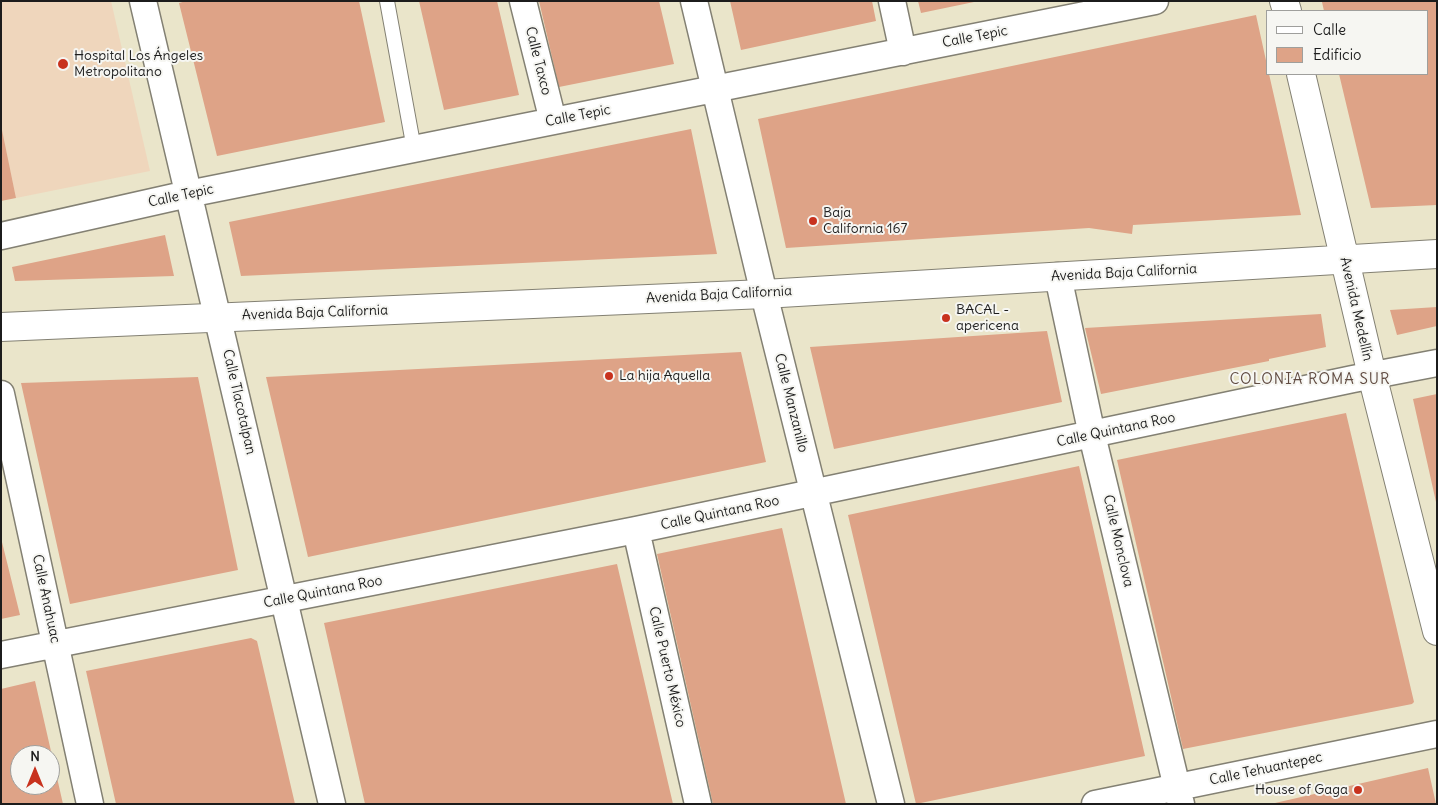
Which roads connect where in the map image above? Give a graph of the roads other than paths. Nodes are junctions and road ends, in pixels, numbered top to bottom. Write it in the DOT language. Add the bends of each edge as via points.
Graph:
graph roads {
  1 [pos="143,1"];
  2 [pos="387,1"];
  3 [pos="523,1"];
  4 [pos="694,1"];
  5 [pos="892,1"];
  6 [pos="1155,1"];
  7 [pos="1081,8"];
  8 [pos="903,52"];
  9 [pos="1301,75"];
  10 [pos="714,89"];
  11 [pos="553,121"];
  12 [pos="414,149"];
  13 [pos="188,194"];
  14 [pos="1,236"];
  15 [pos="1437,254"];
  16 [pos="1344,259"];
  17 [pos="1058,276"];
  18 [pos="764,294"];
  19 [pos="219,317"];
  20 [pos="1,327"];
  21 [pos="1437,363"];
  22 [pos="1372,375"];
  23 [pos="1,394"];
  24 [pos="1092,435"];
  25 [pos="814,494"];
  26 [pos="636,530"];
  27 [pos="285,599"];
  28 [pos="1437,631"];
  29 [pos="56,644"];
  30 [pos="1,655"];
  31 [pos="1437,734"];
  32 [pos="1179,795"];
  33 [pos="90,804"];
  34 [pos="332,804"];
  35 [pos="698,804"];
  36 [pos="892,804"];
  37 [pos="1095,804"];
  1 -- 13 [label="street, Calle Tlacotalpan"];
  2 -- 12 [label="lane"];
  3 -- 11 [label="street, Calle Taxco"];
  4 -- 10 [label="street, Calle Manzanillo"];
  5 -- 8 [label="street"];
  6 -- 7 [label="street, Calle Tepic"];
  7 -- 8 [label="street, Calle Tepic"];
  8 -- 10 [label="street, Calle Tepic"];
  9 -- 16 [label="main road, Avenida Medellín"];
  10 -- 11 [label="street, Calle Tepic"];
  10 -- 18 [label="street, Calle Manzanillo"];
  11 -- 12 [label="street, Calle Tepic"];
  12 -- 13 [label="street, Calle Tepic"];
  13 -- 14 [label="street, Calle Tepic"];
  13 -- 19 [label="street, Calle Tlacotalpan"];
  15 -- 16 [label="main road, Avenida Baja California"];
  16 -- 17 [label="main road, Avenida Baja California"];
  16 -- 22 [label="main road, Avenida Medellín"];
  17 -- 18 [label="main road, Avenida Baja California"];
  17 -- 24 [label="street, Calle Monclova"];
  18 -- 19 [label="main road, Avenida Baja California"];
  18 -- 25 [label="street, Calle Manzanillo"];
  19 -- 20 [label="main road, Avenida Baja California"];
  19 -- 27 [label="street, Calle Tlacotalpan"];
  21 -- 22 [label="street, Calle Quintana Roo"];
  22 -- 24 [label="street, Calle Quintana Roo"];
  22 -- 28 [label="main road, Avenida Medellín"];
  23 -- 29 [label="street, Calle Anahuac"];
  24 -- 25 [label="street, Calle Quintana Roo"];
  24 -- 32 [label="street, Calle Monclova"];
  25 -- 26 [label="street, Calle Quintana Roo"];
  25 -- 36 [label="street, Calle Manzanillo"];
  26 -- 27 [label="street, Calle Quintana Roo"];
  26 -- 35 [label="street, Calle Puerto México"];
  27 -- 29 [label="street, Calle Quintana Roo"];
  27 -- 34 [label="street, Calle Tlacotalpan"];
  29 -- 30 [label="street, Calle Quintana Roo"];
  29 -- 33 [label="street, Calle Anahuac"];
  31 -- 32 [label="street, Calle Tehuantepec"];
  32 -- 37 [label="street, Calle Tehuantepec"];
}
